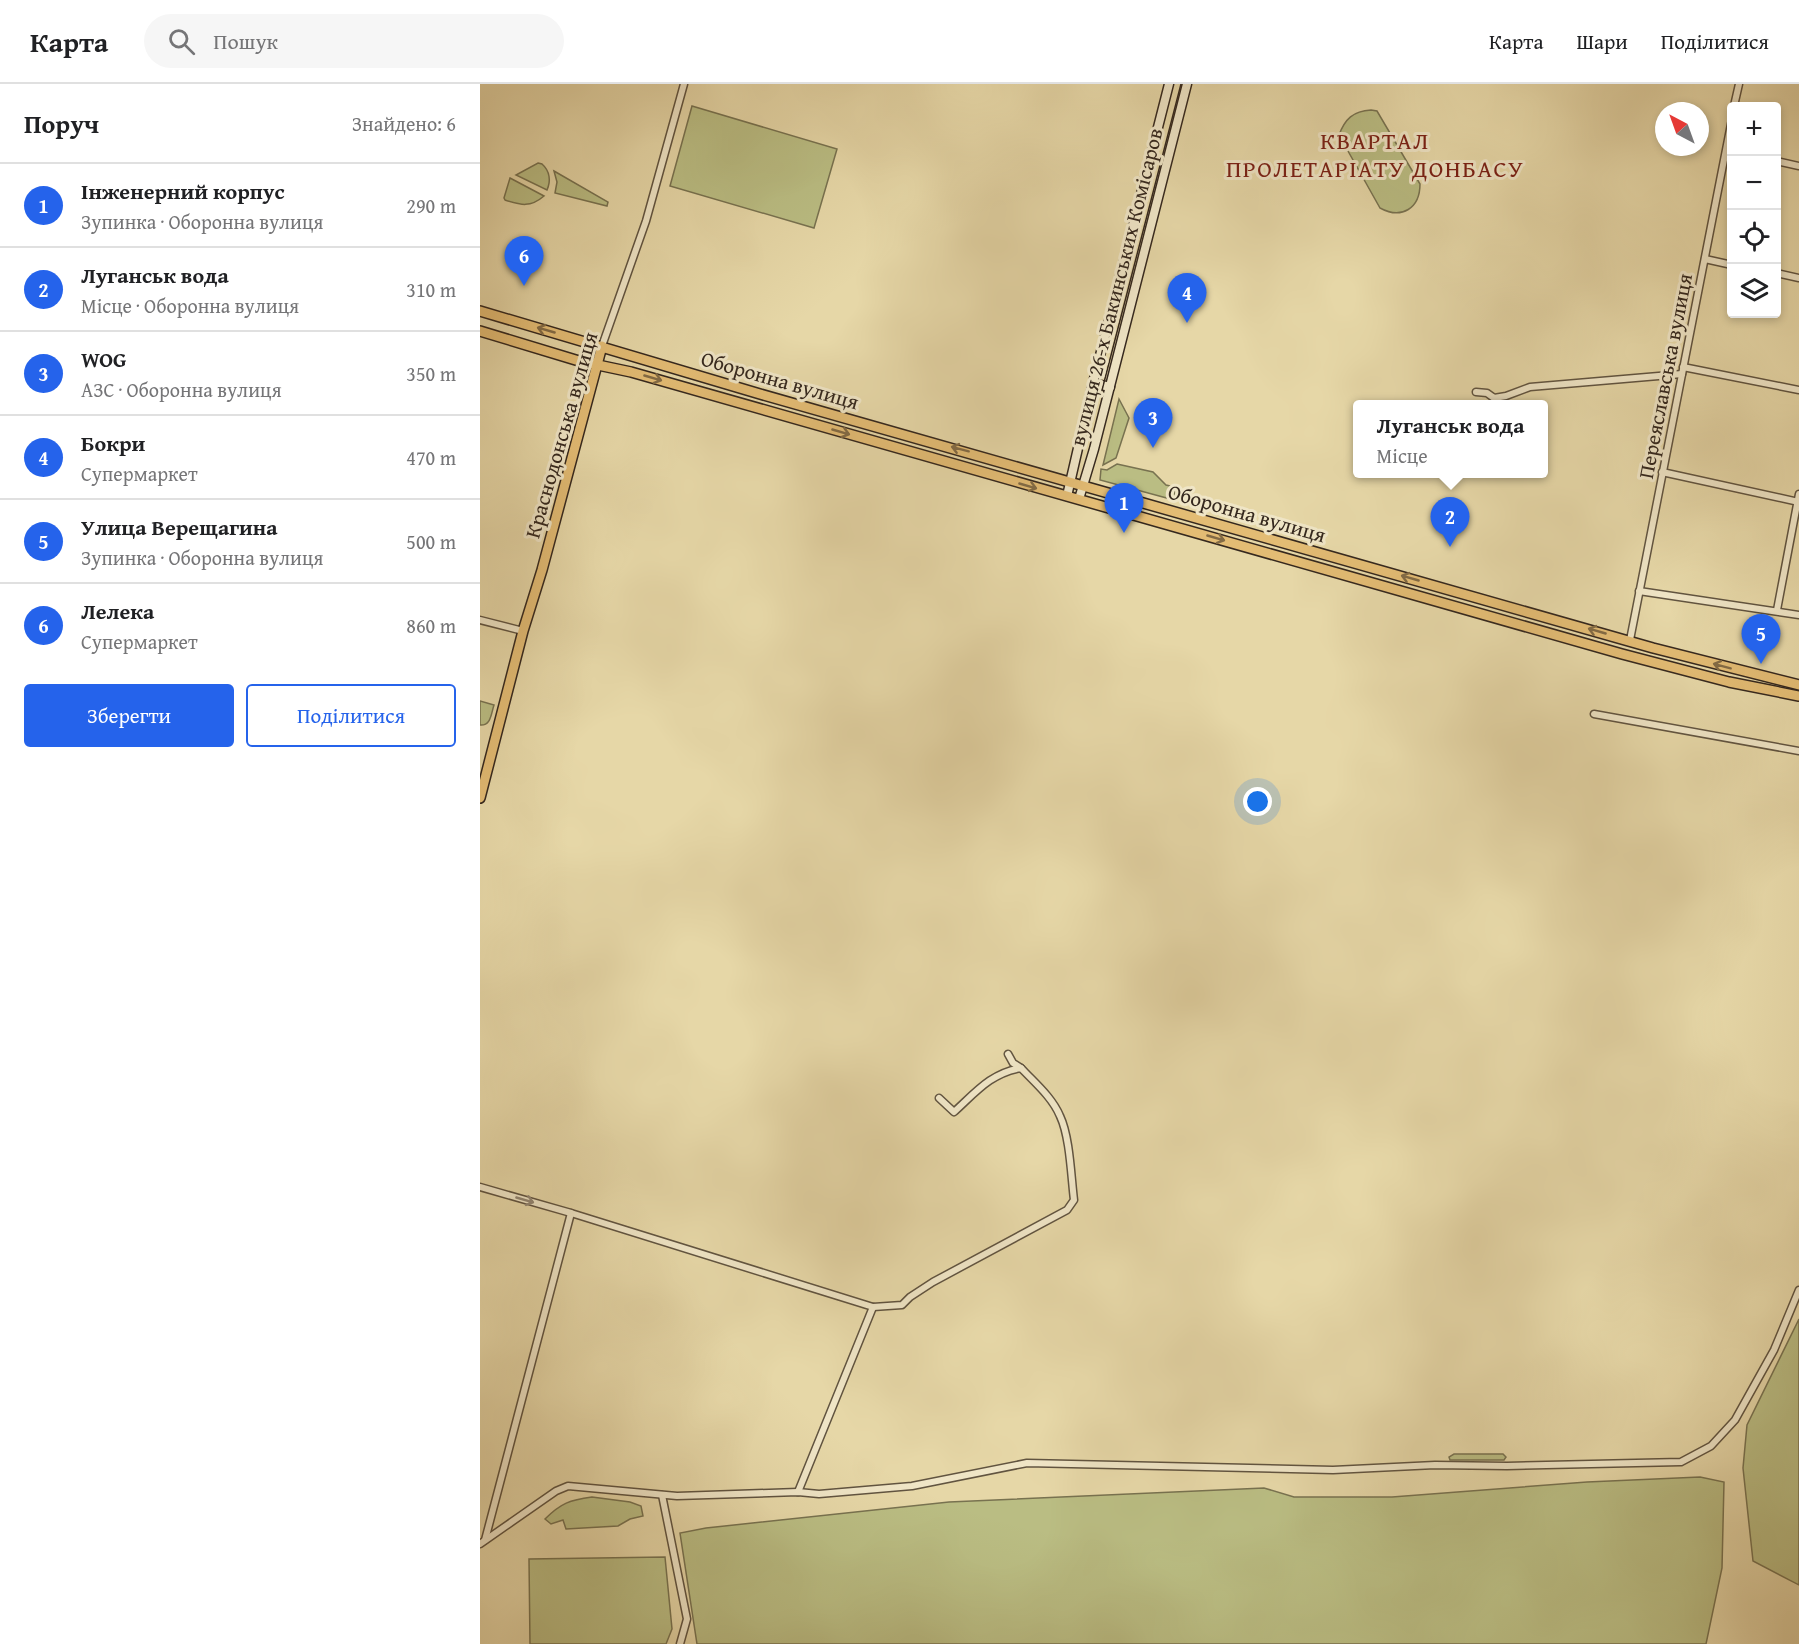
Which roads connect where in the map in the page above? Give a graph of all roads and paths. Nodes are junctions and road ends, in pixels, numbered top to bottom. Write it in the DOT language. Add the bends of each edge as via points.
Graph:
graph roads {
  1 [pos="684,84"];
  2 [pos="1169,84"];
  3 [pos="1187,84"];
  4 [pos="1739,84"];
  5 [pos="1735,102"];
  6 [pos="1727,156"];
  7 [pos="1781,162"];
  8 [pos="1799,166"];
  9 [pos="1705,260"];
  10 [pos="1727,264"];
  11 [pos="1781,274"];
  12 [pos="1799,278"];
  13 [pos="480,311"];
  14 [pos="480,332"];
  15 [pos="602,346"];
  16 [pos="597,364"];
  17 [pos="1682,371"];
  18 [pos="1093,382"];
  19 [pos="1110,387"];
  20 [pos="1799,390"];
  21 [pos="1476,392"];
  22 [pos="1662,472"];
  23 [pos="1070,482"];
  24 [pos="1082,486"];
  25 [pos="1067,496"];
  26 [pos="1078,499"];
  27 [pos="1799,499"];
  28 [pos="1639,591"];
  29 [pos="1777,610"];
  30 [pos="1799,615"];
  31 [pos="480,620"];
  32 [pos="523,631"];
  33 [pos="1630,640"];
  34 [pos="1799,685"];
  35 [pos="1799,696"];
  36 [pos="1594,714"];
  37 [pos="1799,751"];
  38 [pos="480,798"];
  39 [pos="1008,1054"];
  40 [pos="1021,1068"];
  41 [pos="939,1098"];
  42 [pos="480,1187"];
  43 [pos="571,1213"];
  44 [pos="1799,1290"];
  45 [pos="873,1307"];
  46 [pos="798,1492"];
  47 [pos="662,1495"];
  48 [pos="483,1542"];
  49 [pos="680,1644"];
  1 -- 15 [label="street, Краснодонська вулиця" via="646,221"];
  2 -- 18 [label="street, вулиця 26-х Бакинських Комісаров"];
  3 -- 19 [label="street, вулиця 26-х Бакинських Комісаров"];
  4 -- 5 [label="street"];
  6 -- 9 [label="street, Переяславська вулиця"];
  7 -- 8 [label="street"];
  9 -- 10 [label="street"];
  9 -- 17 [label="street, Переяславська вулиця"];
  11 -- 12 [label="street"];
  15 -- 13 [label="main road, Оборонна вулиця, one-way"];
  14 -- 16 [label="main road, Оборонна вулиця"];
  15 -- 16 [label="main road, Краснодонська вулиця"];
  23 -- 15 [label="main road, Оборонна вулиця, one-way"];
  16 -- 25 [label="main road, Оборонна вулиця, one-way"];
  16 -- 32 [label="main road, Краснодонська вулиця"];
  17 -- 20 [label="street"];
  17 -- 21 [label="street" via="1530,387 1494,398"];
  17 -- 22 [label="street, Переяславська вулиця"];
  18 -- 19 [label="street"];
  18 -- 23 [label="street, вулиця 26-х Бакинських Комісаров"];
  19 -- 24 [label="street, вулиця 26-х Бакинських Комісаров"];
  22 -- 27 [label="street"];
  22 -- 28 [label="street, Переяславська вулиця"];
  23 -- 24 [label="main road, Оборонна вулиця"];
  23 -- 25 [label="street, вулиця 26-х Бакинських Комісаров"];
  24 -- 26 [label="street, вулиця 26-х Бакинських Комісаров"];
  33 -- 24 [label="main road, Оборонна вулиця, one-way"];
  25 -- 26 [label="main road, Оборонна вулиця"];
  26 -- 35 [label="main road, Оборонна вулиця, one-way" via="1669,667"];
  27 -- 29 [label="street"];
  28 -- 29 [label="street"];
  28 -- 33 [label="street, Переяславська вулиця"];
  29 -- 30 [label="street"];
  31 -- 32 [label="street"];
  32 -- 38 [label="main road, Краснодонська вулиця"];
  34 -- 33 [label="main road, Оборонна вулиця, one-way"];
  36 -- 37 [label="street"];
  39 -- 40 [label="street"];
  40 -- 41 [label="street" via="992,1078 954,1112"];
  40 -- 45 [label="street" via="1048,1095 1060,1115 1074,1200 1067,1210 933,1282 903,1305"];
  42 -- 43 [label="street, one-way"];
  43 -- 45 [label="street"];
  43 -- 48 [label="street"];
  44 -- 46 [label="street" via="1774,1350 1736,1420 1711,1446 1681,1462 1333,1470 1027,1463 912,1486 819,1494"];
  45 -- 46 [label="street"];
  46 -- 47 [label="street"];
  47 -- 48 [label="street" via="568,1486"];
  47 -- 49 [label="street" via="687,1618"];
}
